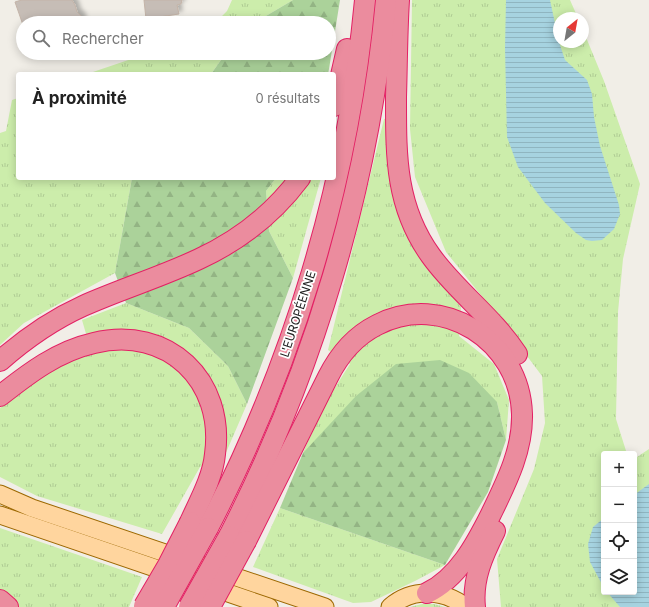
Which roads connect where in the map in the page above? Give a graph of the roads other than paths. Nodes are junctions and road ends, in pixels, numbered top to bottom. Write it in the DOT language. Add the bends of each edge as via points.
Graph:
graph roads {
  1 [pos="354,0"];
  2 [pos="365,0"];
  3 [pos="386,0"];
  4 [pos="398,0"];
  5 [pos="336,97"];
  6 [pos="298,180"];
  7 [pos="0,361"];
  8 [pos="0,396"];
  9 [pos="0,494"];
  10 [pos="0,515"];
  11 [pos="199,525"];
  12 [pos="237,538"];
  13 [pos="427,593"];
  14 [pos="0,600"];
  15 [pos="8,607"];
  16 [pos="144,607"];
  17 [pos="164,607"];
  18 [pos="189,607"];
  19 [pos="210,607"];
  20 [pos="269,607"];
  21 [pos="325,607"];
  22 [pos="390,607"];
  23 [pos="466,607"];
  24 [pos="475,607"];
  1 -- 5 [label="highway"];
  2 -- 11 [label="highway, L'EUROPÉENNE" via="355,84 341,160 310,279 288,347 231,481"];
  3 -- 12 [label="highway, L'EUROPÉENNE" via="364,154 346,228 315,331"];
  4 -- 24 [label="highway" via="396,153 406,205 418,234 436,263 514,350 527,374 533,401 533,429 528,456 517,486 483,558 475,584"];
  6 -- 7 [label="highway" via="267,214 228,243 187,264 67,314 34,333"];
  8 -- 11 [label="highway" via="46,362 75,348 96,342 131,340 157,346 173,354 193,370 203,385 213,409 216,427 213,467"];
  9 -- 21 [label="main road" via="32,508"];
  10 -- 20 [label="main road"];
  11 -- 16 [label="highway, bridge"];
  11 -- 17 [label="highway, L'EUROPÉENNE, bridge"];
  12 -- 13 [label="highway" via="336,362 348,346 384,321 413,315 451,319 481,334 505,359 520,395 521,434 508,478 477,540 449,578"];
  12 -- 18 [label="highway, L'EUROPÉENNE, bridge"];
  12 -- 19 [label="highway, bridge"];
  13 -- 22 [label="main road" via="406,597"];
  13 -- 23 [label="main road" via="448,596"];
  14 -- 15 [label="highway"];
}
